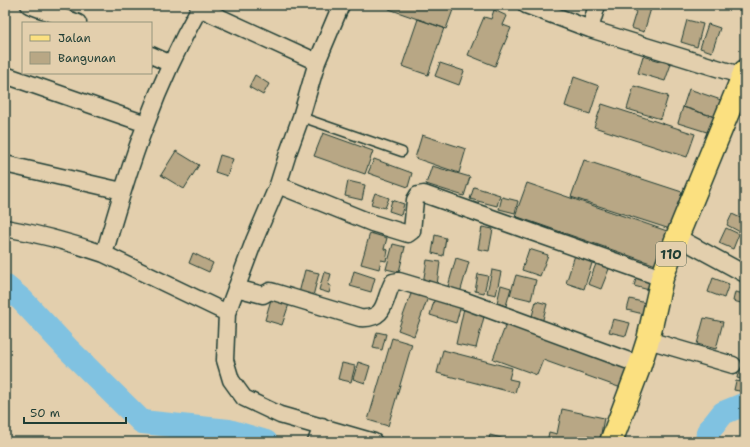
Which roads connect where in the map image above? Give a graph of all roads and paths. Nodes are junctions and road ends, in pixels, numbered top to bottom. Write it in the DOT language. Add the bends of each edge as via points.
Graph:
graph roads {
  1 [pos="29,5"];
  2 [pos="341,5"];
  3 [pos="526,5"];
  4 [pos="597,5"];
  5 [pos="200,7"];
  6 [pos="75,22"];
  7 [pos="590,29"];
  8 [pos="152,55"];
  9 [pos="317,62"];
  10 [pos="171,64"];
  11 [pos="744,73"];
  12 [pos="5,75"];
  13 [pos="302,117"];
  14 [pos="146,124"];
  15 [pos="402,152"];
  16 [pos="5,164"];
  17 [pos="278,185"];
  18 [pos="122,192"];
  19 [pos="5,228"];
  20 [pos="677,237"];
  21 [pos="104,254"];
  22 [pos="745,274"];
  23 [pos="662,278"];
  24 [pos="236,288"];
  25 [pos="227,313"];
  26 [pos="648,340"];
  27 [pos="640,365"];
  28 [pos="733,365"];
  29 [pos="318,436"];
  30 [pos="374,442"];
  31 [pos="611,442"];
  1 -- 6 [label="street"];
  2 -- 9 [label="street"];
  3 -- 7 [label="street"];
  4 -- 7 [label="street"];
  5 -- 9 [label="street"];
  5 -- 10 [label="street"];
  7 -- 11 [label="street"];
  8 -- 10 [label="street"];
  9 -- 13 [label="street"];
  10 -- 14 [label="street"];
  11 -- 20 [label="main road, 110"];
  12 -- 14 [label="street"];
  13 -- 15 [label="lane"];
  13 -- 17 [label="street"];
  14 -- 18 [label="street"];
  16 -- 18 [label="street"];
  17 -- 23 [label="street" via="372,223 408,234 412,231 415,200 418,195 424,194"];
  17 -- 24 [label="street"];
  18 -- 21 [label="street"];
  19 -- 21 [label="street" via="40,234"];
  20 -- 22 [label="street"];
  20 -- 23 [label="main road, 110"];
  21 -- 25 [label="street"];
  23 -- 26 [label="main road, 110"];
  24 -- 25 [label="street"];
  24 -- 27 [label="street" via="263,295 270,291 360,318 368,318 375,317 382,309 393,282 399,281 463,300"];
  25 -- 29 [label="street" via="225,360 231,380 244,398"];
  26 -- 27 [label="main road, 110"];
  26 -- 28 [label="street"];
  27 -- 31 [label="main road, 110"];
  29 -- 30 [label="street"];
}
